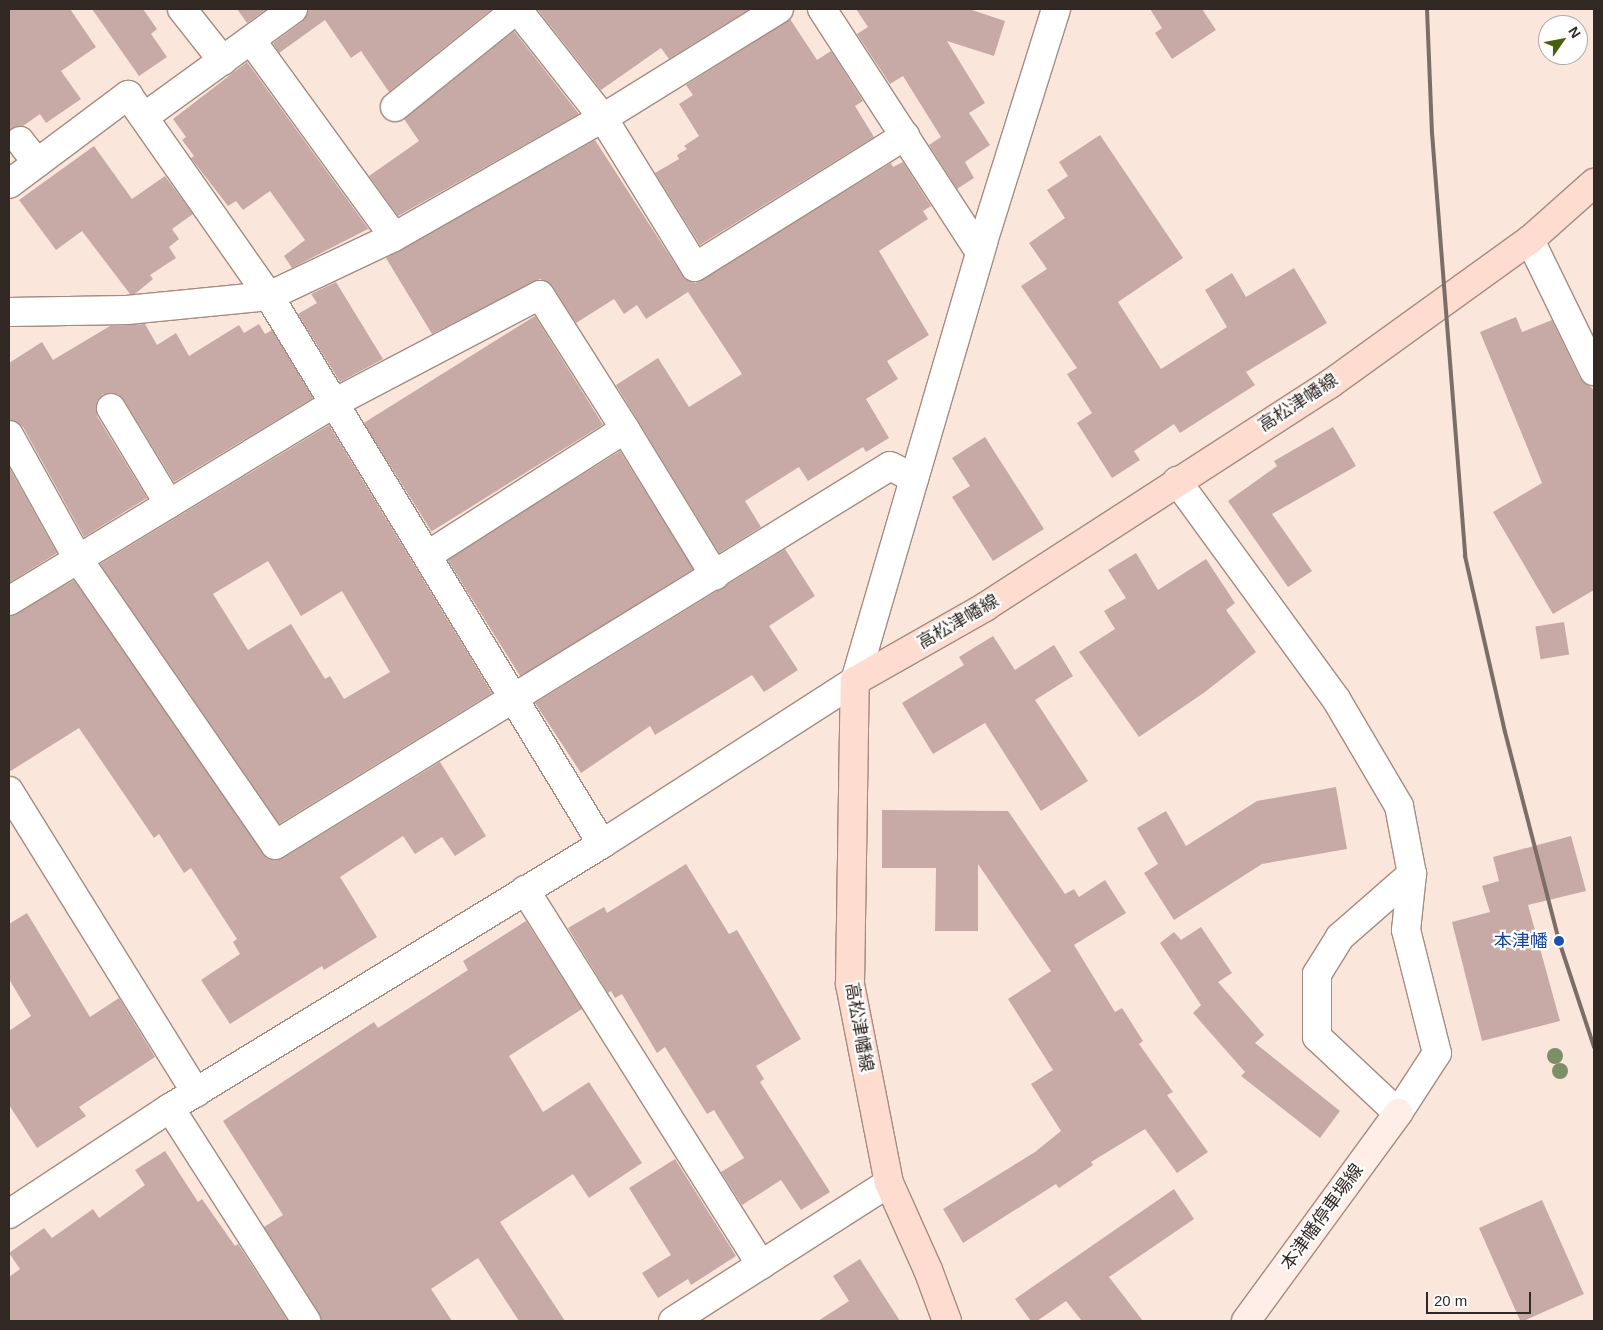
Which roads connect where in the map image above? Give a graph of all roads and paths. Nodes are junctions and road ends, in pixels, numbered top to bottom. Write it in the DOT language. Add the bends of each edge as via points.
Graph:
graph roads {
  1 [pos="182,9"];
  2 [pos="293,9"];
  3 [pos="517,9"];
  4 [pos="779,9"];
  5 [pos="822,9"];
  6 [pos="1056,9"];
  7 [pos="251,40"];
  8 [pos="222,61"];
  9 [pos="395,107"];
  10 [pos="144,118"];
  11 [pos="603,118"];
  12 [pos="905,136"];
  13 [pos="20,141"];
  14 [pos="37,163"];
  15 [pos="1594,183"];
  16 [pos="9,184"];
  17 [pos="394,237"];
  18 [pos="1530,240"];
  19 [pos="980,252"];
  20 [pos="269,296"];
  21 [pos="9,312"];
  22 [pos="1594,371"];
  23 [pos="336,402"];
  24 [pos="111,408"];
  25 [pos="625,429"];
  26 [pos="9,435"];
  27 [pos="914,478"];
  28 [pos="1177,481"];
  29 [pos="169,504"];
  30 [pos="428,555"];
  31 [pos="78,559"];
  32 [pos="715,576"];
  33 [pos="9,600"];
  34 [pos="855,681"];
  35 [pos="514,700"];
  36 [pos="9,791"];
  37 [pos="602,844"];
  38 [pos="1412,874"];
  39 [pos="526,890"];
  40 [pos="196,1093"];
  41 [pos="170,1108"];
  42 [pos="1398,1113"];
  43 [pos="889,1183"];
  44 [pos="9,1214"];
  45 [pos="761,1265"];
  46 [pos="306,1321"];
  47 [pos="673,1321"];
  48 [pos="947,1321"];
  49 [pos="1246,1321"];
  1 -- 8 [label="street"];
  2 -- 7 [label="street"];
  3 -- 9 [label="street"];
  3 -- 11 [label="street"];
  4 -- 11 [label="street"];
  5 -- 12 [label="street"];
  6 -- 19 [label="street"];
  7 -- 8 [label="street"];
  7 -- 17 [label="street"];
  8 -- 10 [label="street"];
  10 -- 14 [label="street" via="128,95"];
  10 -- 20 [label="street"];
  11 -- 12 [label="street" via="695,266"];
  11 -- 17 [label="street"];
  12 -- 19 [label="street"];
  13 -- 14 [label="street"];
  14 -- 16 [label="street"];
  15 -- 18 [label="main road, 高松津幡線"];
  17 -- 20 [label="street"];
  18 -- 22 [label="street"];
  18 -- 28 [label="main road, 高松津幡線" via="1330,384"];
  19 -- 27 [label="street"];
  20 -- 21 [label="street" via="126,310"];
  20 -- 23 [label="street"];
  23 -- 25 [label="street" via="540,295"];
  23 -- 29 [label="street"];
  23 -- 30 [label="street"];
  24 -- 29 [label="street"];
  25 -- 30 [label="street"];
  25 -- 32 [label="street"];
  26 -- 31 [label="street"];
  27 -- 32 [label="street" via="890,466"];
  27 -- 34 [label="street"];
  28 -- 34 [label="main road, 高松津幡線" via="986,607"];
  28 -- 38 [label="street" via="1336,698 1399,806"];
  29 -- 31 [label="street"];
  30 -- 35 [label="street"];
  31 -- 33 [label="street"];
  31 -- 35 [label="street" via="275,845"];
  32 -- 35 [label="street"];
  34 -- 37 [label="street"];
  34 -- 43 [label="main road, 高松津幡線" via="850,984"];
  35 -- 37 [label="street"];
  36 -- 40 [label="street"];
  37 -- 39 [label="street"];
  38 -- 42 [label="street" via="1406,930 1437,1052"];
  38 -- 42 [label="street" via="1340,938 1317,974 1317,1037"];
  39 -- 40 [label="street"];
  39 -- 45 [label="street"];
  40 -- 41 [label="street"];
  41 -- 44 [label="street"];
  41 -- 46 [label="street"];
  42 -- 49 [label="main road, 本津幡停車場線"];
  43 -- 45 [label="street"];
  43 -- 48 [label="main road, 高松津幡線"];
  45 -- 47 [label="street"];
}
